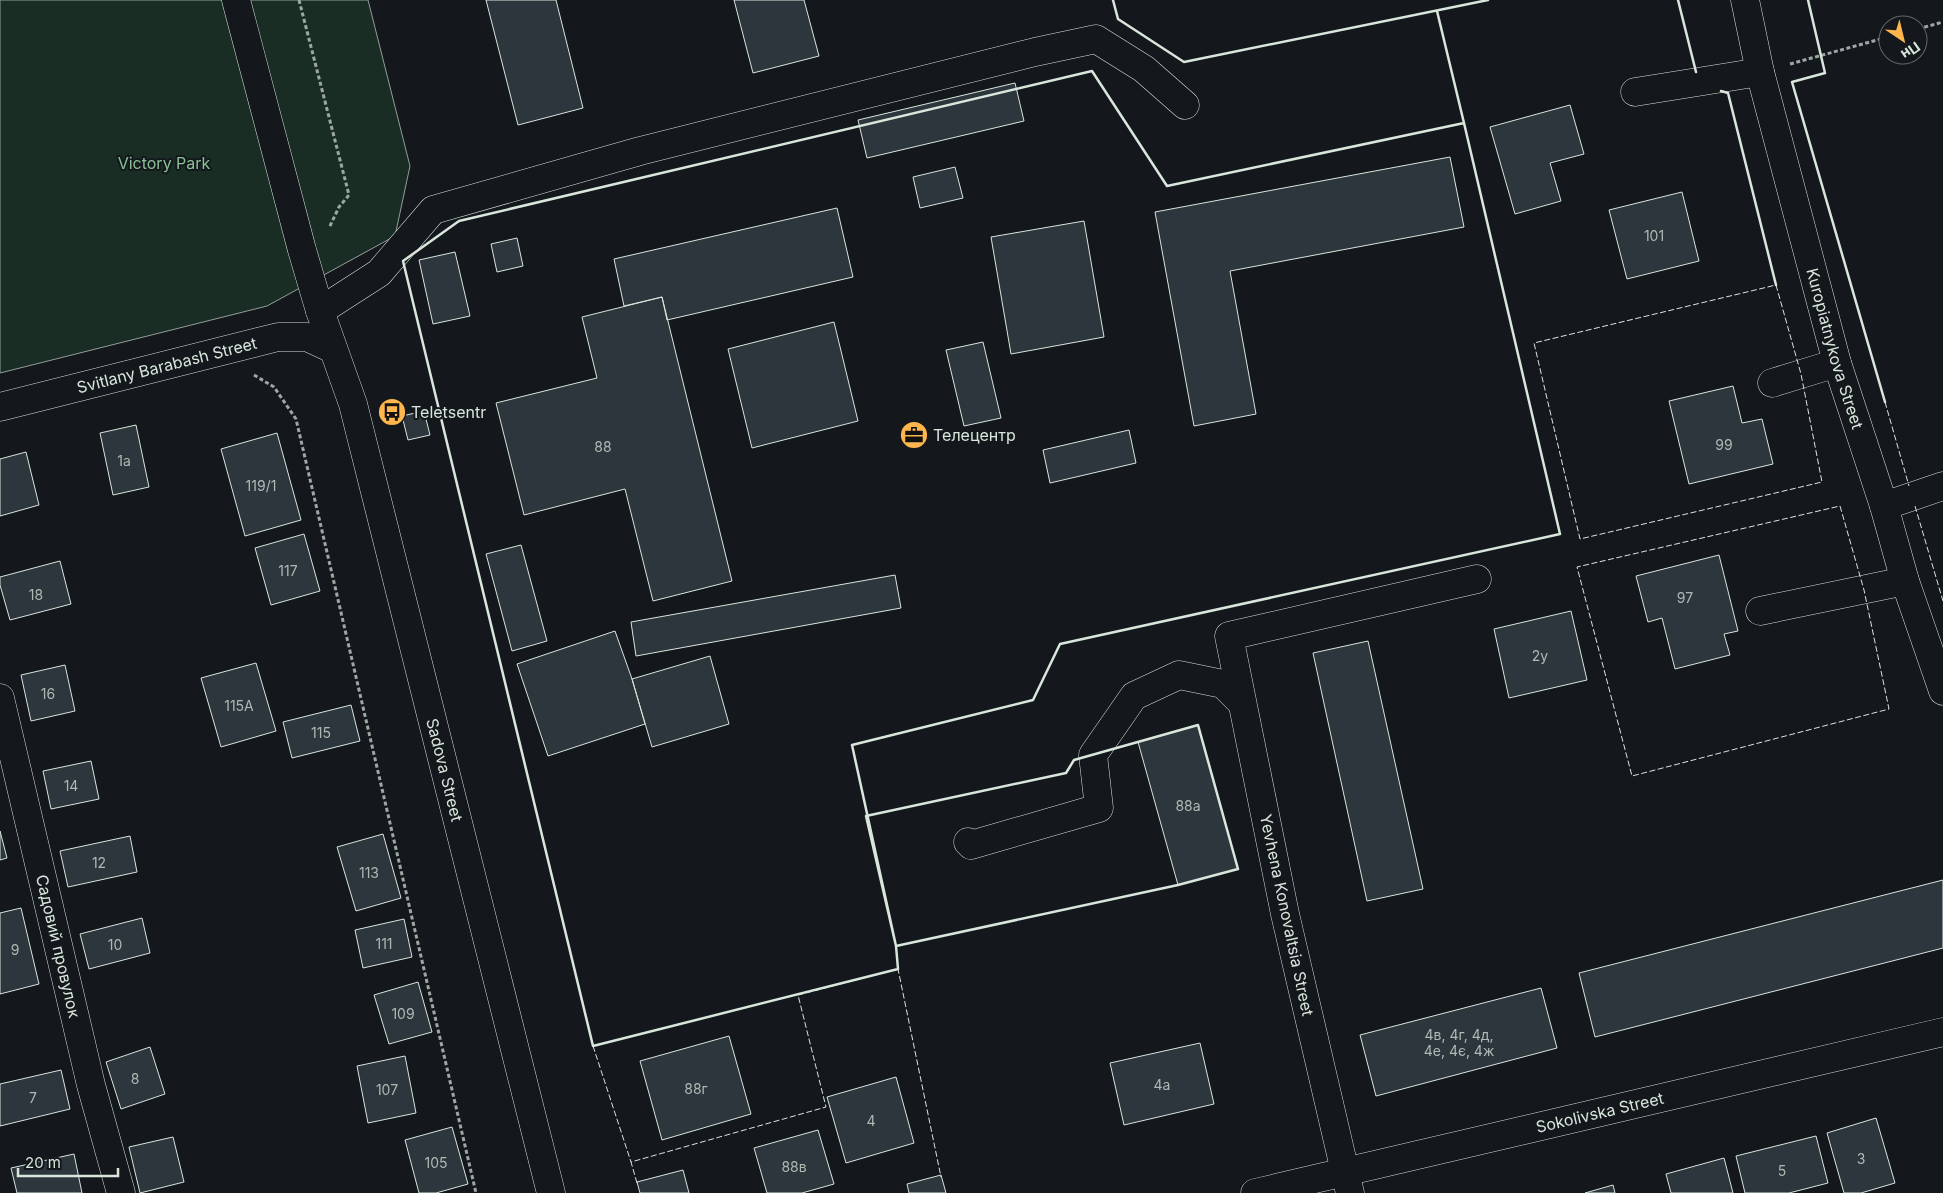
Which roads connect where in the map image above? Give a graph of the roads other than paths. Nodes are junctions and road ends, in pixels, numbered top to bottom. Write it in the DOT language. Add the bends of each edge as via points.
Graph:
graph roads {
  1 [pos="236,0"];
  2 [pos="1745,0"];
  3 [pos="1760,72"];
  4 [pos="1635,92"];
  5 [pos="1186,106"];
  6 [pos="320,311"];
  7 [pos="333,348"];
  8 [pos="1837,363"];
  9 [pos="1772,383"];
  10 [pos="0,407"];
  11 [pos="1943,486"];
  12 [pos="1884,506"];
  13 [pos="1477,579"];
  14 [pos="1905,581"];
  15 [pos="1760,611"];
  16 [pos="1943,691"];
  17 [pos="0,698"];
  18 [pos="1241,702"];
  19 [pos="968,842"];
  20 [pos="1943,1032"];
  21 [pos="1348,1182"];
  22 [pos="121,1193"];
  23 [pos="550,1193"];
  24 [pos="1255,1193"];
  1 -- 6 [label="street, Sadova Street"];
  2 -- 3 [label="street, Kuropiatnykova Street"];
  3 -- 4 [label="street"];
  3 -- 8 [label="street, Kuropiatnykova Street"];
  5 -- 6 [label="street" via="1144,69 1096,39 1035,52 640,151 433,210 379,273"];
  6 -- 7 [label="street, Sadova Street"];
  7 -- 10 [label="street, Svitlany Barabash Street" via="307,337 278,337"];
  7 -- 23 [label="street, Sadova Street" via="353,404"];
  8 -- 9 [label="street"];
  8 -- 12 [label="street, Kuropiatnykova Street"];
  11 -- 12 [label="street"];
  12 -- 14 [label="street, Kuropiatnykova Street"];
  13 -- 18 [label="street, Yevhena Konovaltsia Street" via="1229,636"];
  14 -- 15 [label="street"];
  14 -- 16 [label="street, Kuropiatnykova Street"];
  17 -- 22 [label="street, Садовий провулок" via="91,1085"];
  18 -- 19 [label="street" via="1223,684 1179,675 1134,696 1093,754 1099,808 971,845"];
  18 -- 21 [label="street, Yevhena Konovaltsia Street"];
  20 -- 21 [label="street, Sokolivska Street"];
  21 -- 24 [label="street, Sokolivska Street"];
}
